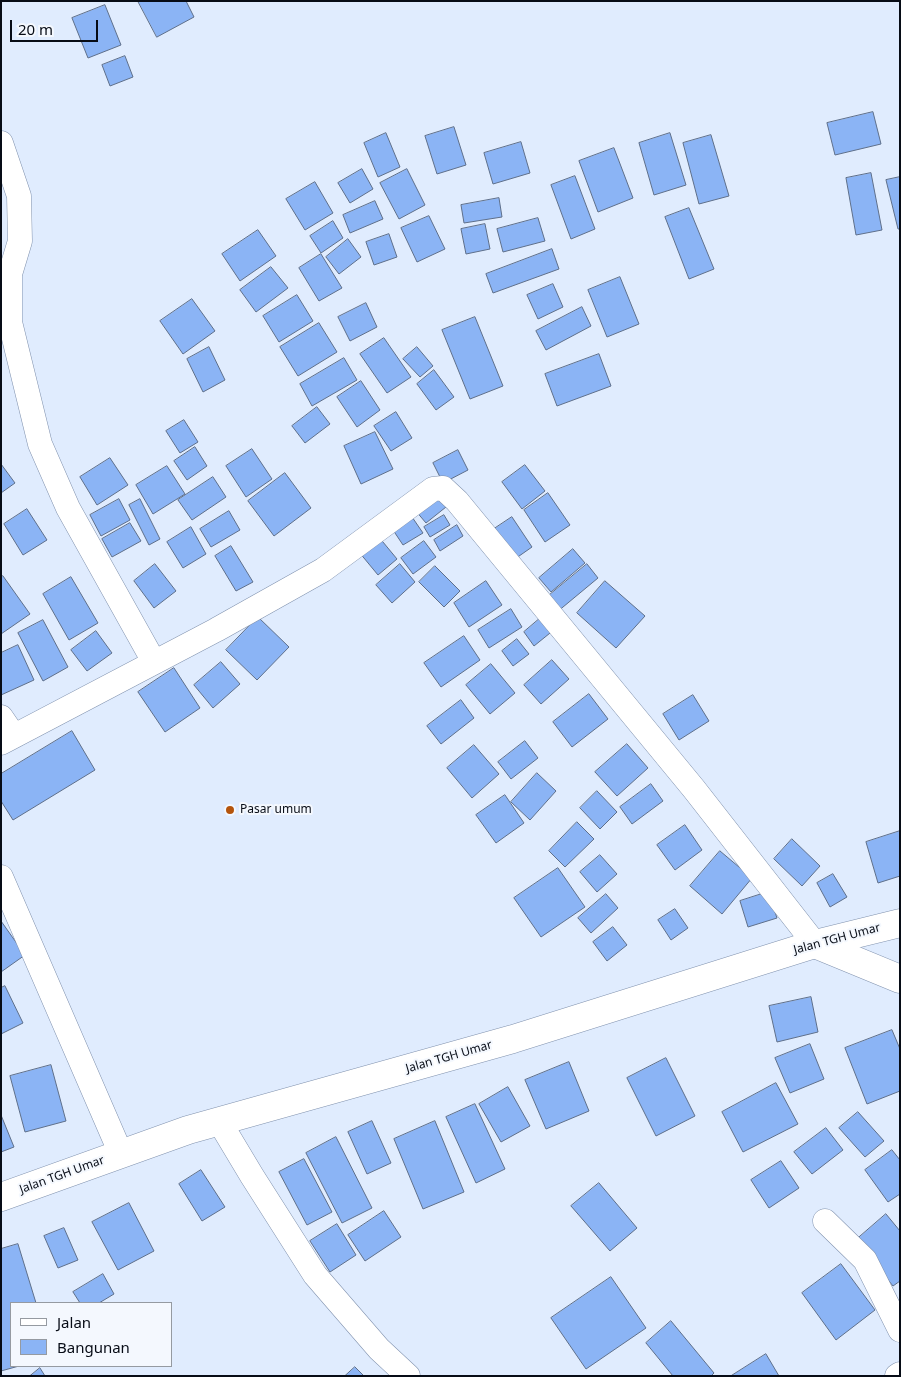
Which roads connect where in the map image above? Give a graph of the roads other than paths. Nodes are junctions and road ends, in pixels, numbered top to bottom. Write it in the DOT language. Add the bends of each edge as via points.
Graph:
graph roads {
  1 [pos="1,143"];
  2 [pos="8,276"];
  3 [pos="154,662"];
  4 [pos="6,732"];
  5 [pos="1,877"];
  6 [pos="900,923"];
  7 [pos="815,944"];
  8 [pos="900,979"];
  9 [pos="219,1121"];
  10 [pos="121,1154"];
  11 [pos="1,1197"];
  12 [pos="825,1222"];
  13 [pos="900,1330"];
  14 [pos="408,1376"];
  1 -- 2 [label="street" via="20,196 20,241"];
  2 -- 3 [label="street" via="10,322 40,444 68,508"];
  3 -- 4 [label="street"];
  3 -- 7 [label="street" via="323,570 433,489 443,488 694,789"];
  5 -- 10 [label="street"];
  6 -- 7 [label="main road, Jalan TGH Umar"];
  7 -- 8 [label="main road"];
  7 -- 9 [label="main road, Jalan TGH Umar" via="513,1039"];
  9 -- 10 [label="main road, Jalan TGH Umar"];
  9 -- 14 [label="street" via="315,1275 379,1349"];
  10 -- 11 [label="main road, Jalan TGH Umar"];
  12 -- 13 [label="street" via="865,1260"];
}
